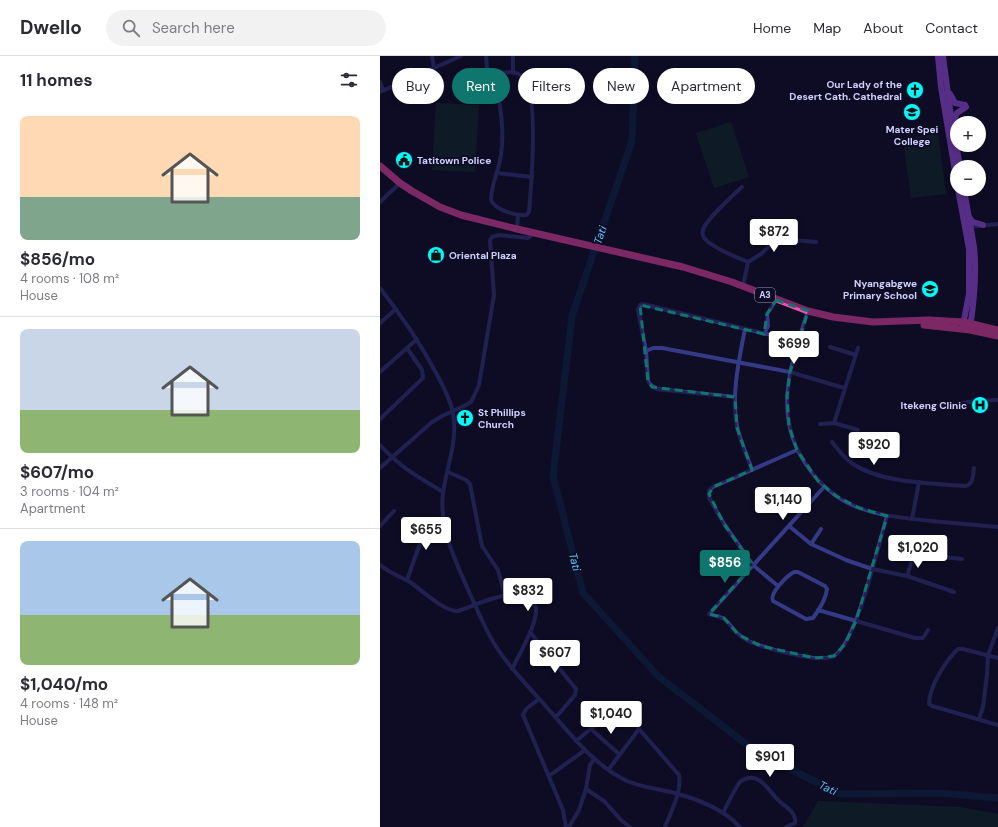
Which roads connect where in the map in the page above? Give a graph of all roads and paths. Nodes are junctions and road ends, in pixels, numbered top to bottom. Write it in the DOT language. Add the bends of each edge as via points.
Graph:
graph roads {
  1 [pos="432,56"];
  2 [pos="461,56"];
  3 [pos="486,56"];
  4 [pos="513,56"];
  5 [pos="938,56"];
  6 [pos="943,56"];
  7 [pos="434,68"];
  8 [pos="487,68"];
  9 [pos="510,72"];
  10 [pos="513,72"];
  11 [pos="380,82"];
  12 [pos="392,87"];
  13 [pos="945,87"];
  14 [pos="382,91"];
  15 [pos="499,104"];
  16 [pos="951,116"];
  17 [pos="955,116"];
  18 [pos="954,160"];
  19 [pos="380,166"];
  20 [pos="497,173"];
  21 [pos="532,177"];
  22 [pos="400,183"];
  23 [pos="742,187"];
  24 [pos="960,196"];
  25 [pos="965,196"];
  26 [pos="380,202"];
  27 [pos="518,214"];
  28 [pos="968,215"];
  29 [pos="998,224"];
  30 [pos="983,225"];
  31 [pos="967,227"];
  32 [pos="517,229"];
  33 [pos="534,233"];
  34 [pos="972,238"];
  35 [pos="816,242"];
  36 [pos="748,262"];
  37 [pos="743,287"];
  38 [pos="380,288"];
  39 [pos="776,300"];
  40 [pos="396,309"];
  41 [pos="808,311"];
  42 [pos="380,323"];
  43 [pos="967,326"];
  44 [pos="745,329"];
  45 [pos="998,330"];
  46 [pos="764,334"];
  47 [pos="772,335"];
  48 [pos="998,336"];
  49 [pos="417,339"];
  50 [pos="830,347"];
  51 [pos="407,348"];
  52 [pos="858,348"];
  53 [pos="646,351"];
  54 [pos="856,355"];
  55 [pos="738,362"];
  56 [pos="380,372"];
  57 [pos="790,372"];
  58 [pos="844,388"];
  59 [pos="736,398"];
  60 [pos="998,400"];
  61 [pos="914,408"];
  62 [pos="453,411"];
  63 [pos="380,419"];
  64 [pos="834,423"];
  65 [pos="820,424"];
  66 [pos="858,430"];
  67 [pos="832,442"];
  68 [pos="380,445"];
  69 [pos="797,450"];
  70 [pos="391,457"];
  71 [pos="380,468"];
  72 [pos="974,468"];
  73 [pos="752,470"];
  74 [pos="448,472"];
  75 [pos="919,482"];
  76 [pos="824,487"];
  77 [pos="443,492"];
  78 [pos="394,511"];
  79 [pos="887,516"];
  80 [pos="443,519"];
  81 [pos="912,519"];
  82 [pos="380,526"];
  83 [pos="788,526"];
  84 [pos="998,527"];
  85 [pos="821,529"];
  86 [pos="811,544"];
  87 [pos="962,559"];
  88 [pos="380,565"];
  89 [pos="753,565"];
  90 [pos="872,569"];
  91 [pos="907,576"];
  92 [pos="407,580"];
  93 [pos="778,586"];
  94 [pos="954,592"];
  95 [pos="505,596"];
  96 [pos="475,605"];
  97 [pos="818,610"];
  98 [pos="856,621"];
  99 [pos="998,628"];
  100 [pos="928,630"];
  101 [pos="530,632"];
  102 [pos="988,655"];
  103 [pos="998,658"];
  104 [pos="512,669"];
  105 [pos="539,699"];
  106 [pos="556,717"];
  107 [pos="979,719"];
  108 [pos="998,726"];
  109 [pos="591,729"];
  110 [pos="639,729"];
  111 [pos="576,741"];
  112 [pos="585,750"];
  113 [pos="619,754"];
  114 [pos="594,759"];
  115 [pos="609,769"];
  116 [pos="550,776"];
  117 [pos="586,789"];
  118 [pos="678,794"];
  119 [pos="723,814"];
  120 [pos="566,827"];
  121 [pos="569,827"];
  122 [pos="630,827"];
  123 [pos="665,827"];
  124 [pos="740,827"];
  125 [pos="786,827"];
  1 -- 7 [label="street"];
  2 -- 7 [label="street"];
  3 -- 8 [label="street"];
  4 -- 10 [label="street"];
  5 -- 13 [label="main road"];
  6 -- 13 [label="main road"];
  9 -- 10 [label="street"];
  10 -- 21 [label="street" via="524,78 530,96 534,121"];
  11 -- 14 [label="street"];
  12 -- 14 [label="street"];
  13 -- 16 [label="main road"];
  13 -- 17 [label="main road" via="953,101 965,106"];
  13 -- 18 [label="main road"];
  15 -- 20 [label="street" via="502,122 501,156"];
  19 -- 22 [label="highway, A3"];
  20 -- 21 [label="street"];
  20 -- 27 [label="street" via="492,203 501,209"];
  21 -- 27 [label="street" via="528,212 526,215"];
  22 -- 26 [label="street"];
  22 -- 32 [label="highway, A3" via="450,211"];
  23 -- 36 [label="street" via="704,227 703,233 706,240 712,244"];
  24 -- 31 [label="main road"];
  25 -- 28 [label="main road"];
  27 -- 32 [label="street"];
  28 -- 30 [label="main road" via="973,222"];
  28 -- 31 [label="main road"];
  29 -- 30 [label="street"];
  30 -- 31 [label="street"];
  30 -- 34 [label="main road" via="975,230"];
  31 -- 34 [label="main road"];
  31 -- 43 [label="main road" via="970,269"];
  32 -- 33 [label="highway, A3"];
  33 -- 37 [label="highway, A3" via="683,267"];
  33 -- 62 [label="street" via="528,238 499,235 490,240 493,300 479,385 471,402"];
  34 -- 43 [label="main road" via="975,270"];
  35 -- 36 [label="street" via="776,240"];
  36 -- 37 [label="street"];
  37 -- 39 [label="highway, A3"];
  38 -- 40 [label="street"];
  39 -- 41 [label="highway, A3"];
  39 -- 46 [label="street" via="767,314 768,326"];
  40 -- 42 [label="street"];
  40 -- 49 [label="street"];
  41 -- 43 [label="highway, A3" via="873,322 929,320"];
  41 -- 57 [label="street"];
  43 -- 45 [label="highway, A3"];
  43 -- 48 [label="highway, A3"];
  44 -- 46 [label="street"];
  44 -- 53 [label="street" via="640,304 638,310"];
  44 -- 55 [label="street"];
  46 -- 47 [label="street"];
  49 -- 51 [label="street"];
  49 -- 62 [label="street"];
  50 -- 54 [label="street"];
  51 -- 56 [label="street"];
  51 -- 63 [label="street" via="422,370 423,378"];
  52 -- 54 [label="street"];
  53 -- 55 [label="street" via="662,348"];
  53 -- 59 [label="street" via="648,381 652,387"];
  54 -- 58 [label="street"];
  55 -- 57 [label="street"];
  55 -- 59 [label="street"];
  57 -- 58 [label="street"];
  57 -- 69 [label="street" via="787,416"];
  58 -- 64 [label="street"];
  59 -- 73 [label="street" via="737,428"];
  60 -- 61 [label="street"];
  62 -- 70 [label="street" via="428,425"];
  62 -- 74 [label="street" via="455,433"];
  64 -- 65 [label="street"];
  64 -- 66 [label="street"];
  67 -- 75 [label="street" via="847,460 864,470 889,478"];
  68 -- 70 [label="street"];
  69 -- 73 [label="street"];
  69 -- 76 [label="street"];
  70 -- 71 [label="street"];
  70 -- 77 [label="street" via="411,473"];
  72 -- 75 [label="street" via="969,485"];
  73 -- 89 [label="street" via="713,487 709,490 709,498"];
  74 -- 77 [label="street"];
  74 -- 95 [label="street" via="470,484 482,546 498,570"];
  75 -- 81 [label="street"];
  76 -- 79 [label="street" via="850,504"];
  76 -- 83 [label="street"];
  77 -- 80 [label="street"];
  78 -- 82 [label="street"];
  79 -- 81 [label="street"];
  79 -- 90 [label="street"];
  80 -- 92 [label="street" via="431,520 427,524"];
  80 -- 96 [label="street" via="450,545"];
  81 -- 84 [label="street"];
  83 -- 86 [label="street"];
  83 -- 89 [label="street"];
  85 -- 86 [label="street"];
  86 -- 90 [label="street"];
  87 -- 91 [label="street" via="917,554 913,557"];
  88 -- 92 [label="street"];
  89 -- 93 [label="street"];
  89 -- 98 [label="street" via="710,614 724,619 742,638 803,657 824,658 839,652"];
  90 -- 91 [label="street"];
  90 -- 98 [label="street"];
  91 -- 94 [label="street"];
  92 -- 96 [label="street" via="451,611 458,612"];
  93 -- 97 [label="street" via="772,601 809,620"];
  93 -- 97 [label="street" via="794,572 825,586 827,592"];
  95 -- 96 [label="street"];
  95 -- 101 [label="street" via="527,597 534,602 536,611"];
  96 -- 104 [label="street" via="494,644"];
  97 -- 98 [label="street"];
  98 -- 100 [label="street" via="920,639"];
  99 -- 102 [label="street"];
  101 -- 104 [label="street"];
  101 -- 106 [label="street" via="576,689 575,695"];
  102 -- 103 [label="street"];
  102 -- 107 [label="street" via="983,707"];
  102 -- 107 [label="street" via="958,650 939,674 929,699 932,706"];
  104 -- 105 [label="street"];
  105 -- 106 [label="street"];
  105 -- 116 [label="street" via="526,709 523,715"];
  106 -- 111 [label="street"];
  107 -- 108 [label="street"];
  109 -- 110 [label="street" via="617,714 631,717"];
  109 -- 111 [label="street"];
  109 -- 113 [label="street"];
  110 -- 113 [label="street"];
  110 -- 118 [label="street" via="679,775"];
  111 -- 112 [label="street"];
  112 -- 114 [label="street"];
  112 -- 116 [label="street"];
  113 -- 115 [label="street"];
  114 -- 115 [label="street"];
  114 -- 117 [label="street" via="590,765"];
  115 -- 118 [label="street" via="637,785"];
  116 -- 120 [label="street" via="564,812"];
  117 -- 121 [label="street" via="580,810"];
  117 -- 122 [label="street" via="604,801"];
  118 -- 119 [label="street"];
  118 -- 123 [label="street"];
  119 -- 124 [label="street"];
  119 -- 125 [label="street" via="740,782 754,778 761,780 777,800 793,814 795,823"];
}
